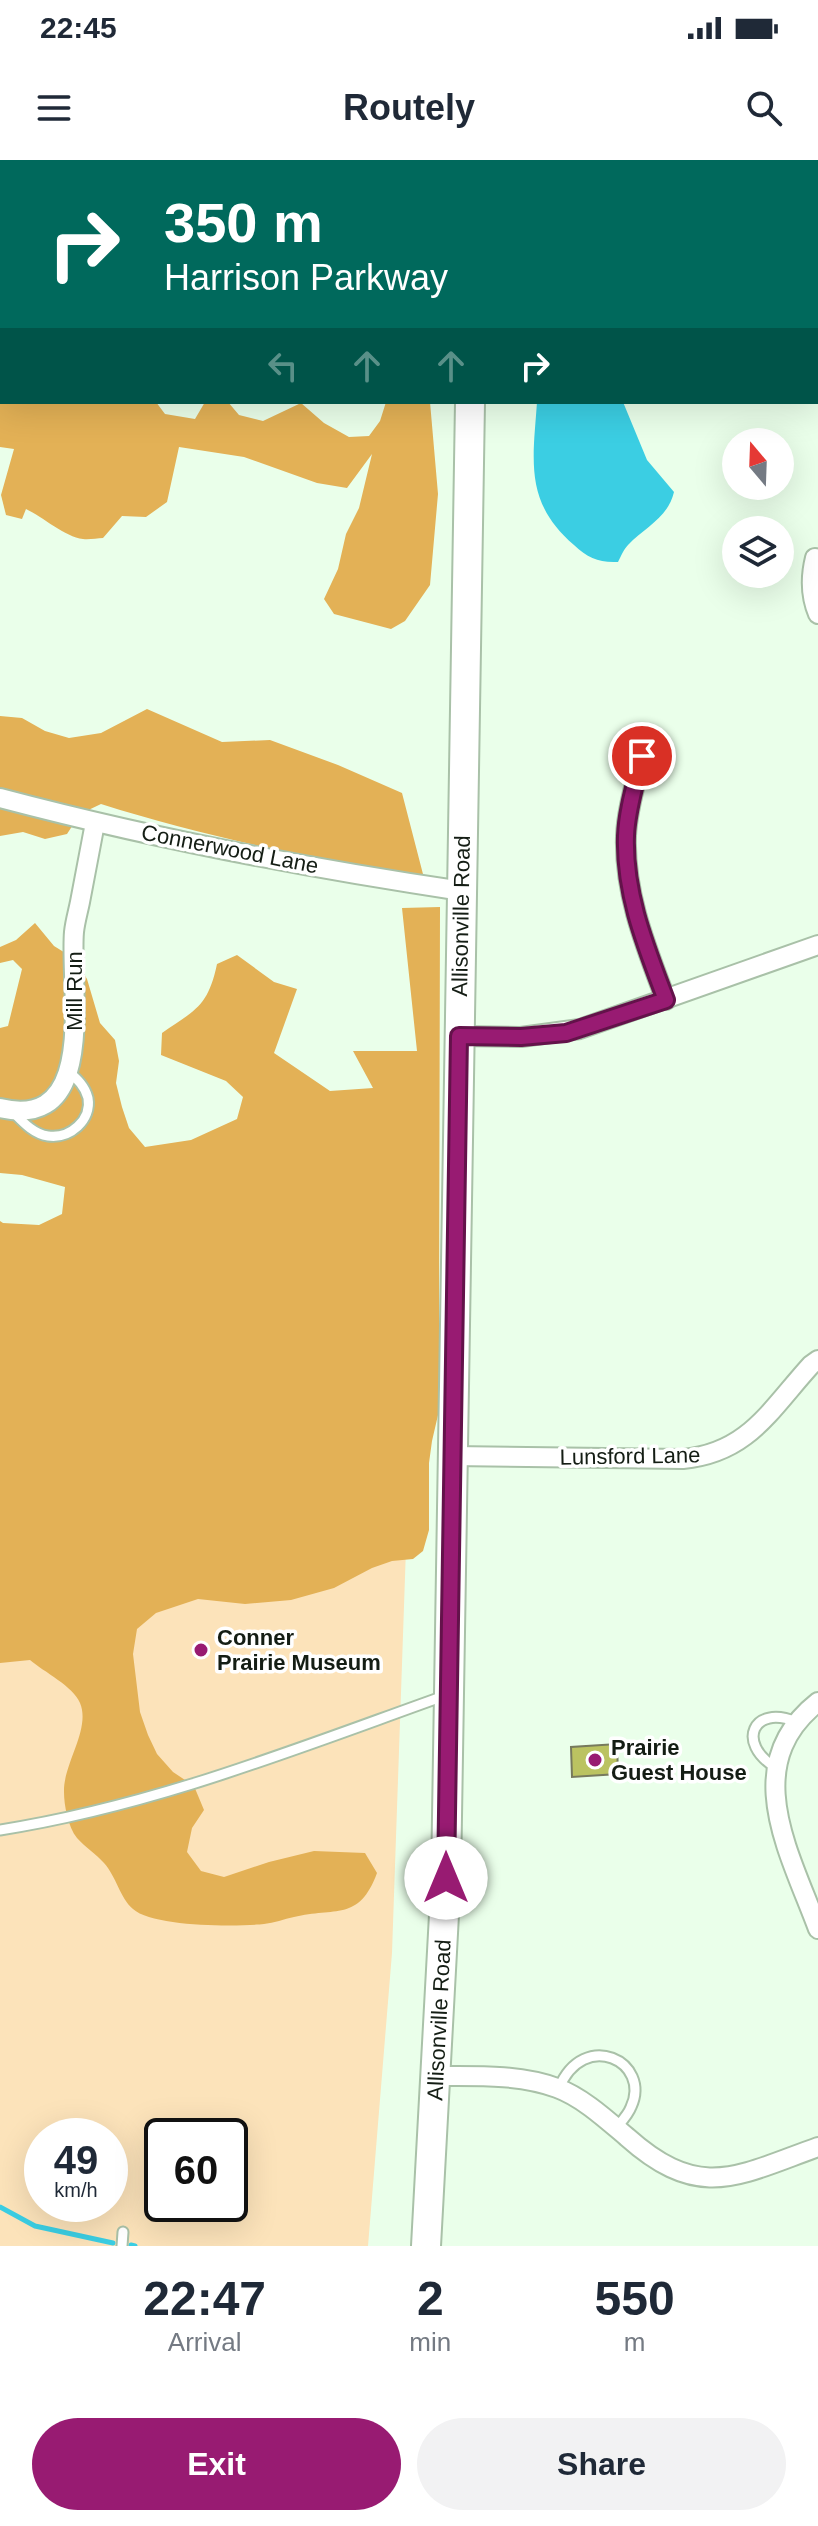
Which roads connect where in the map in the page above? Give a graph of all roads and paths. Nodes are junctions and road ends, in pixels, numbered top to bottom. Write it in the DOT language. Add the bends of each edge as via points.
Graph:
graph roads {
  1 [pos="470,404"];
  2 [pos="815,558"];
  3 [pos="818,614"];
  4 [pos="642,756"];
  5 [pos="0,798"];
  6 [pos="95,823"];
  7 [pos="462,891"];
  8 [pos="818,945"];
  9 [pos="666,1000"];
  10 [pos="459,1036"];
  11 [pos="69,1072"];
  12 [pos="6,1110"];
  13 [pos="818,1360"];
  14 [pos="452,1456"];
  15 [pos="448,1695"];
  16 [pos="818,1702"];
  17 [pos="796,1722"];
  18 [pos="775,1767"];
  19 [pos="0,1830"];
  20 [pos="818,1929"];
  21 [pos="435,2076"];
  22 [pos="559,2088"];
  23 [pos="616,2128"];
  24 [pos="818,2147"];
  25 [pos="123,2232"];
  26 [pos="122,2246"];
  27 [pos="426,2246"];
  1 -- 7 [label="main road, Allisonville Road"];
  2 -- 3 [label="street" via="811,583"];
  4 -- 9 [label="street" via="626,833 628,872 637,918"];
  5 -- 6 [label="street, Connerwood Lane"];
  6 -- 7 [label="street, Connerwood Lane"];
  6 -- 11 [label="street, Mill Run" via="74,931"];
  7 -- 10 [label="main road, Allisonville Road"];
  8 -- 9 [label="street"];
  9 -- 10 [label="street" via="566,1033"];
  10 -- 14 [label="main road, Allisonville Road"];
  11 -- 12 [label="street, Mill Run" via="48,1103"];
  11 -- 12 [label="lane" via="88,1099 86,1117 77,1128 49,1136"];
  13 -- 14 [label="street, Lunsford Lane" via="750,1432 719,1452 683,1459"];
  14 -- 15 [label="main road, Allisonville Road"];
  15 -- 19 [label="lane" via="153,1797"];
  15 -- 21 [label="main road, Allisonville Road" via="446,1878"];
  16 -- 17 [label="street"];
  17 -- 18 [label="street"];
  17 -- 18 [label="lane" via="773,1716 755,1729 757,1753"];
  18 -- 20 [label="street" via="780,1823"];
  21 -- 22 [label="street" via="517,2079"];
  21 -- 27 [label="main road, Allisonville Road"];
  22 -- 23 [label="street"];
  22 -- 23 [label="lane" via="580,2059 606,2056 622,2065 633,2079 634,2097"];
  23 -- 24 [label="street" via="659,2163 704,2178 734,2176"];
  25 -- 26 [label="lane"];
}
